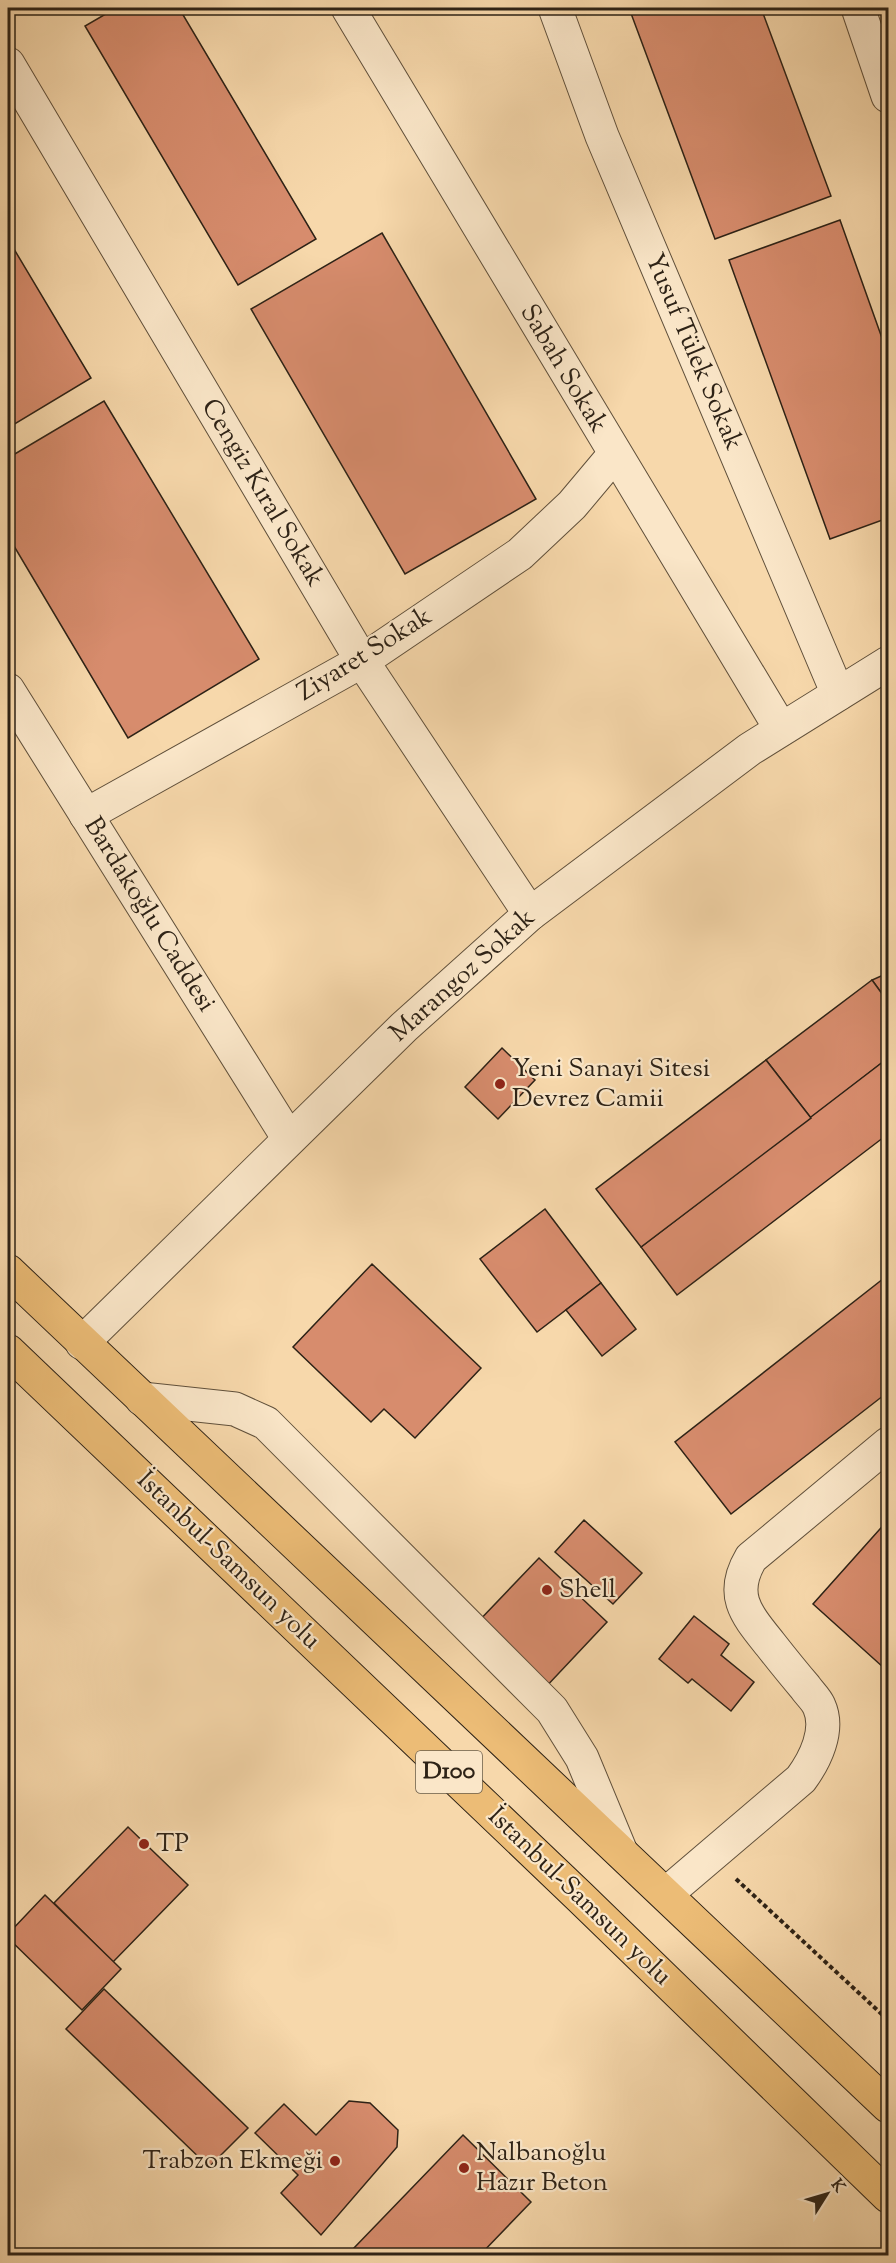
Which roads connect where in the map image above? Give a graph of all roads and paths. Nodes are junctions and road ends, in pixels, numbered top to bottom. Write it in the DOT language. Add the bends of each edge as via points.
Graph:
graph roads {
  1 [pos="348,8"];
  2 [pos="555,8"];
  3 [pos="858,8"];
  4 [pos="8,64"];
  5 [pos="888,96"];
  6 [pos="614,455"];
  7 [pos="362,661"];
  8 [pos="888,663"];
  9 [pos="8,690"];
  10 [pos="838,694"];
  11 [pos="781,729"];
  12 [pos="86,815"];
  13 [pos="530,914"];
  14 [pos="290,1139"];
  15 [pos="8,1271"];
  16 [pos="82,1343"];
  17 [pos="8,1351"];
  18 [pos="142,1399"];
  19 [pos="888,1443"];
  20 [pos="621,1852"];
  21 [pos="711,1856"];
  22 [pos="666,1894"];
  23 [pos="888,2020"];
  24 [pos="888,2106"];
  25 [pos="888,2196"];
  1 -- 6 [label="street, Sabah Sokak"];
  2 -- 10 [label="street, Yusuf Tülek Sokak" via="602,136"];
  3 -- 5 [label="street"];
  4 -- 7 [label="street, Cengiz Kıral Sokak"];
  6 -- 7 [label="street, Ziyaret Sokak" via="572,505 520,554"];
  6 -- 11 [label="street, Sabah Sokak"];
  7 -- 12 [label="street, Ziyaret Sokak"];
  7 -- 13 [label="street, Cengiz Kıral Sokak"];
  8 -- 10 [label="street, Marangoz Sokak"];
  9 -- 12 [label="street, Bardakoğlu Caddesi"];
  10 -- 11 [label="street, Marangoz Sokak"];
  11 -- 13 [label="street, Marangoz Sokak"];
  12 -- 14 [label="street, Bardakoğlu Caddesi"];
  13 -- 14 [label="street, Marangoz Sokak" via="404,1027"];
  14 -- 16 [label="street, Marangoz Sokak"];
  15 -- 16 [label="highway, D100"];
  16 -- 18 [label="highway, D100"];
  17 -- 25 [label="highway, İstanbul-Samsun yolu / D100"];
  18 -- 20 [label="highway, D100"];
  18 -- 20 [label="street" via="236,1409 266,1423 552,1710 582,1758"];
  19 -- 21 [label="street" via="751,1558 745,1569 740,1594 747,1616 819,1706 821,1733 812,1764 801,1779"];
  20 -- 22 [label="highway, D100"];
  21 -- 22 [label="street"];
  21 -- 23 [label="path"];
  22 -- 24 [label="highway, D100"];
}
